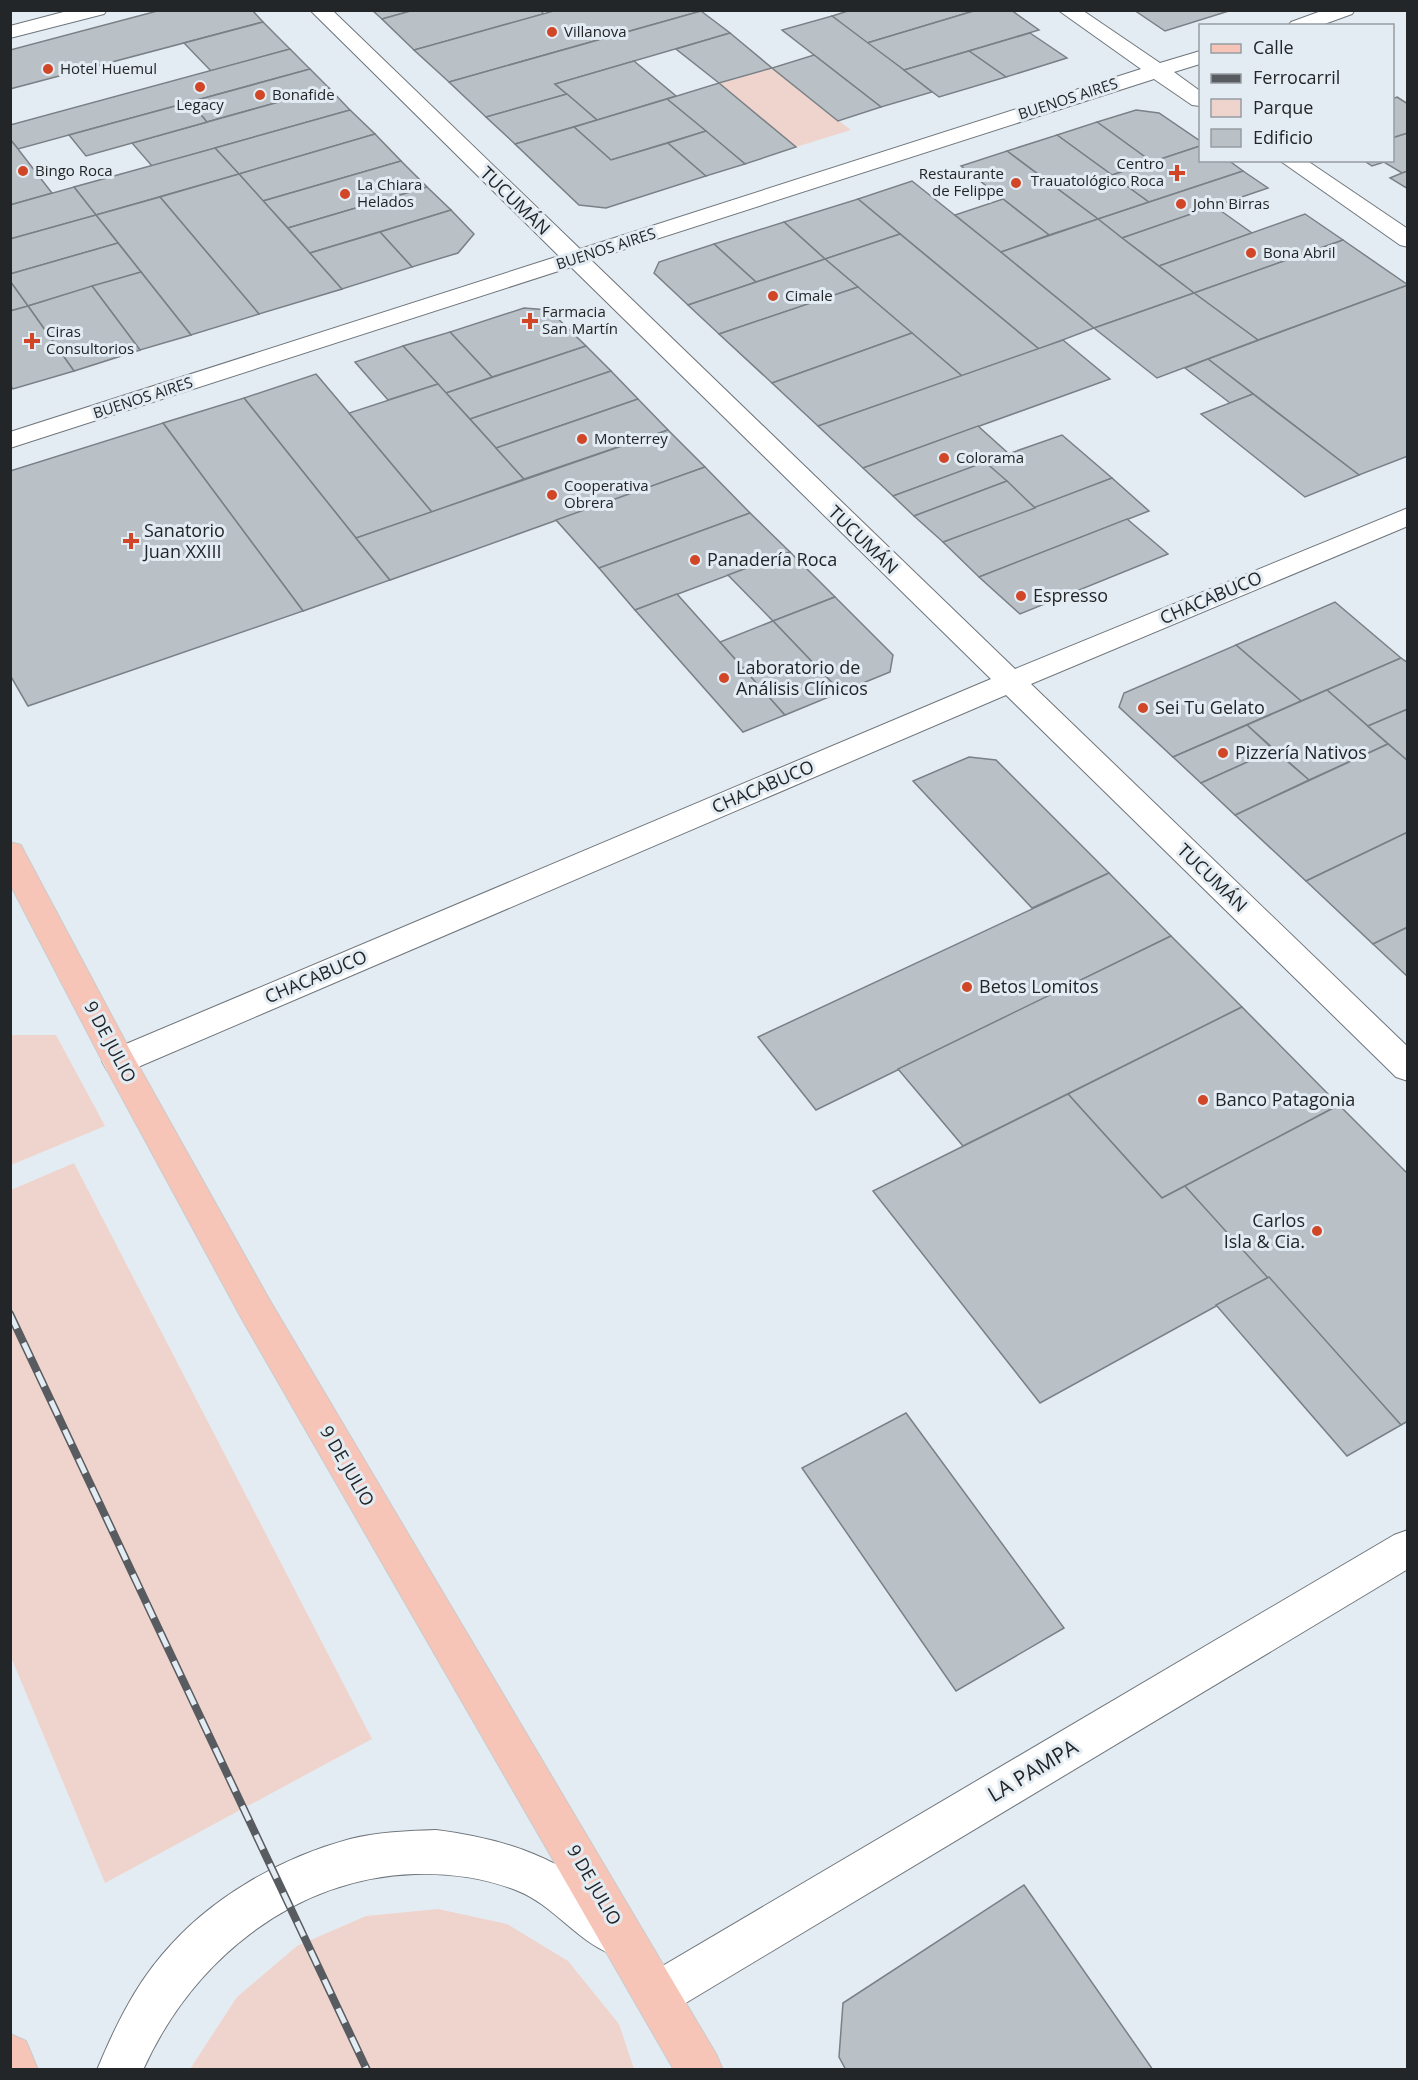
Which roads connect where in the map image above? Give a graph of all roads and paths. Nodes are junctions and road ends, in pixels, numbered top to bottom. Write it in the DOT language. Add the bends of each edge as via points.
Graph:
graph roads {
  1 [pos="97,10"];
  2 [pos="320,10"];
  3 [pos="1068,10"];
  4 [pos="1345,10"];
  5 [pos="1304,24"];
  6 [pos="10,32"];
  7 [pos="1199,57"];
  8 [pos="1157,70"];
  9 [pos="1199,99"];
  10 [pos="1293,162"];
  11 [pos="1407,240"];
  12 [pos="575,259"];
  13 [pos="10,440"];
  14 [pos="1407,516"];
  15 [pos="1010,682"];
  16 [pos="10,853"];
  17 [pos="119,1061"];
  18 [pos="1407,1068"];
  19 [pos="1407,1548"];
  20 [pos="658,1994"];
  21 [pos="10,2057"];
  22 [pos="15,2070"];
  23 [pos="120,2070"];
  24 [pos="687,2070"];
  25 [pos="700,2070"];
  1 -- 6 [label="street"];
  2 -- 12 [label="street, TUCUMÁN"];
  3 -- 8 [label="street"];
  4 -- 5 [label="street"];
  7 -- 8 [label="street, BUENOS AIRES"];
  8 -- 9 [label="street"];
  8 -- 12 [label="street, BUENOS AIRES"];
  10 -- 11 [label="street"];
  12 -- 13 [label="street, BUENOS AIRES"];
  12 -- 15 [label="street, TUCUMÁN"];
  14 -- 15 [label="street, CHACABUCO"];
  15 -- 17 [label="street, CHACABUCO"];
  15 -- 18 [label="street, TUCUMÁN"];
  16 -- 17 [label="main road, 9 DE JULIO"];
  17 -- 20 [label="main road, 9 DE JULIO" via="256,1310"];
  19 -- 20 [label="street, LA PAMPA"];
  20 -- 23 [label="street" via="621,1941 575,1900 522,1870 462,1854 402,1851 339,1862 280,1886 224,1924 175,1973 134,2034"];
  20 -- 24 [label="street"];
  20 -- 25 [label="main road, 9 DE JULIO"];
  21 -- 22 [label="main road"];
}
